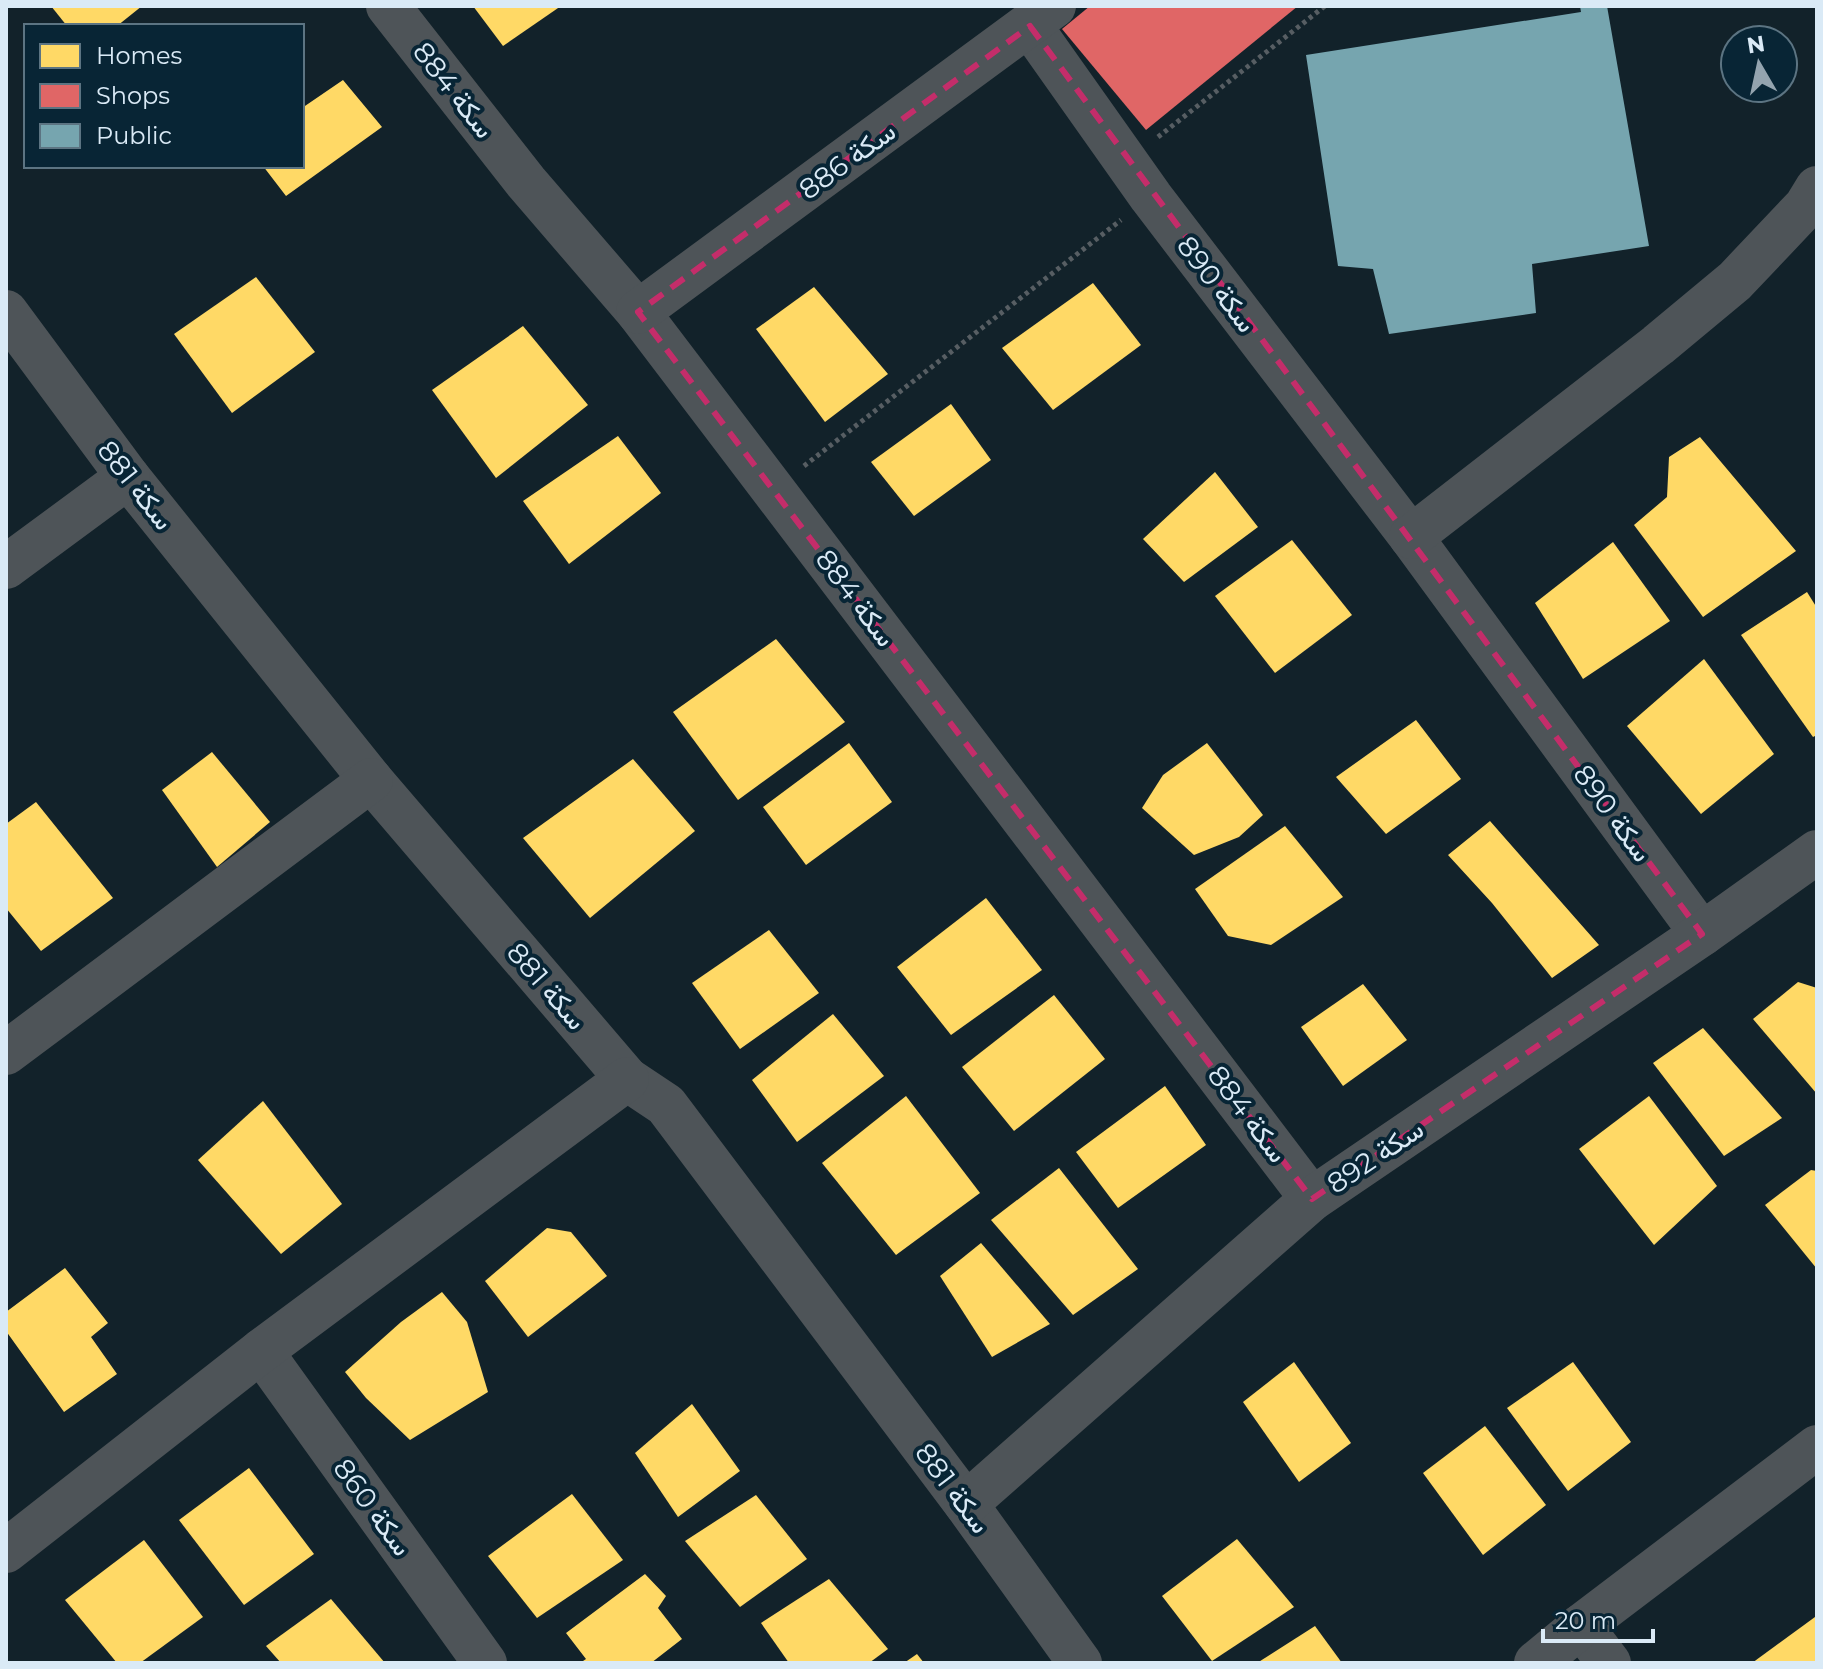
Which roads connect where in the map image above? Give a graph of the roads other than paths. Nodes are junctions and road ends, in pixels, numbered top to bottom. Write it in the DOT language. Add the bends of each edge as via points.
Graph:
graph roads {
  1 [pos="388,6"];
  2 [pos="1042,16"];
  3 [pos="1817,188"];
  4 [pos="6,312"];
  5 [pos="638,312"];
  6 [pos="128,477"];
  7 [pos="1411,537"];
  8 [pos="6,567"];
  9 [pos="371,780"];
  10 [pos="1817,852"];
  11 [pos="1702,934"];
  12 [pos="6,1053"];
  13 [pos="627,1079"];
  14 [pos="1312,1199"];
  15 [pos="261,1351"];
  16 [pos="1817,1447"];
  17 [pos="966,1504"];
  18 [pos="6,1551"];
  19 [pos="1581,1626"];
  20 [pos="485,1663"];
  21 [pos="1080,1663"];
  22 [pos="1536,1663"];
  23 [pos="1609,1663"];
  1 -- 5 [label="street, سكة 884" via="526,182"];
  2 -- 5 [label="street, سكة 886"];
  2 -- 7 [label="street, سكة 890" via="1126,162"];
  3 -- 7 [label="street" via="1735,281"];
  4 -- 6 [label="street, سكة 881"];
  5 -- 14 [label="street, سكة 884"];
  6 -- 8 [label="street"];
  6 -- 9 [label="street, سكة 881"];
  7 -- 11 [label="street, سكة 890"];
  9 -- 12 [label="street"];
  9 -- 13 [label="street, سكة 881"];
  10 -- 11 [label="street, سكة 892"];
  11 -- 14 [label="street, سكة 892"];
  13 -- 15 [label="street"];
  13 -- 17 [label="street, سكة 881" via="666,1105"];
  14 -- 17 [label="street, سكة 892"];
  15 -- 18 [label="street"];
  15 -- 20 [label="street, سكة 860"];
  16 -- 19 [label="street"];
  17 -- 21 [label="street, سكة 881"];
  19 -- 22 [label="street"];
  19 -- 23 [label="street"];
}
